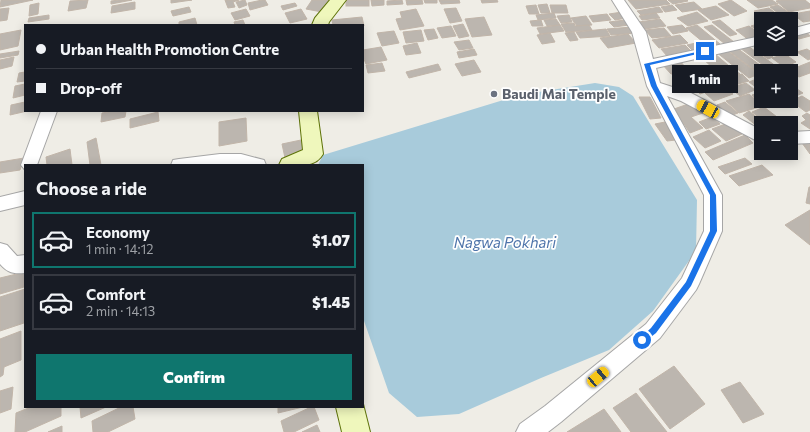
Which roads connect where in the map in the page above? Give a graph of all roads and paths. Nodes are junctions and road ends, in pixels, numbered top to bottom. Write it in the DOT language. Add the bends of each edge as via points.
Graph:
graph roads {
  1 [pos="338,0"];
  2 [pos="618,0"];
  3 [pos="320,24"];
  4 [pos="810,28"];
  5 [pos="798,31"];
  6 [pos="754,41"];
  7 [pos="647,64"];
  8 [pos="654,86"];
  9 [pos="49,112"];
  10 [pos="308,112"];
  11 [pos="754,133"];
  12 [pos="810,137"];
  13 [pos="798,138"];
  14 [pos="28,164"];
  15 [pos="192,164"];
  16 [pos="256,164"];
  17 [pos="291,164"];
  18 [pos="24,198"];
  19 [pos="0,204"];
  20 [pos="0,251"];
  21 [pos="24,264"];
  22 [pos="350,408"];
  23 [pos="356,432"];
  24 [pos="528,432"];
  1 -- 3 [label="street"];
  2 -- 7 [label="street" via="639,32"];
  4 -- 5 [label="street"];
  6 -- 7 [label="street"];
  7 -- 8 [label="street"];
  8 -- 11 [label="street" via="686,97"];
  8 -- 24 [label="street" via="713,195 713,231 689,284 653,330"];
  9 -- 14 [label="street"];
  10 -- 17 [label="street" via="314,154"];
  12 -- 13 [label="street"];
  15 -- 16 [label="street" via="229,161 251,161"];
  18 -- 19 [label="street"];
  20 -- 21 [label="street" via="13,265"];
  22 -- 23 [label="street"];
}
